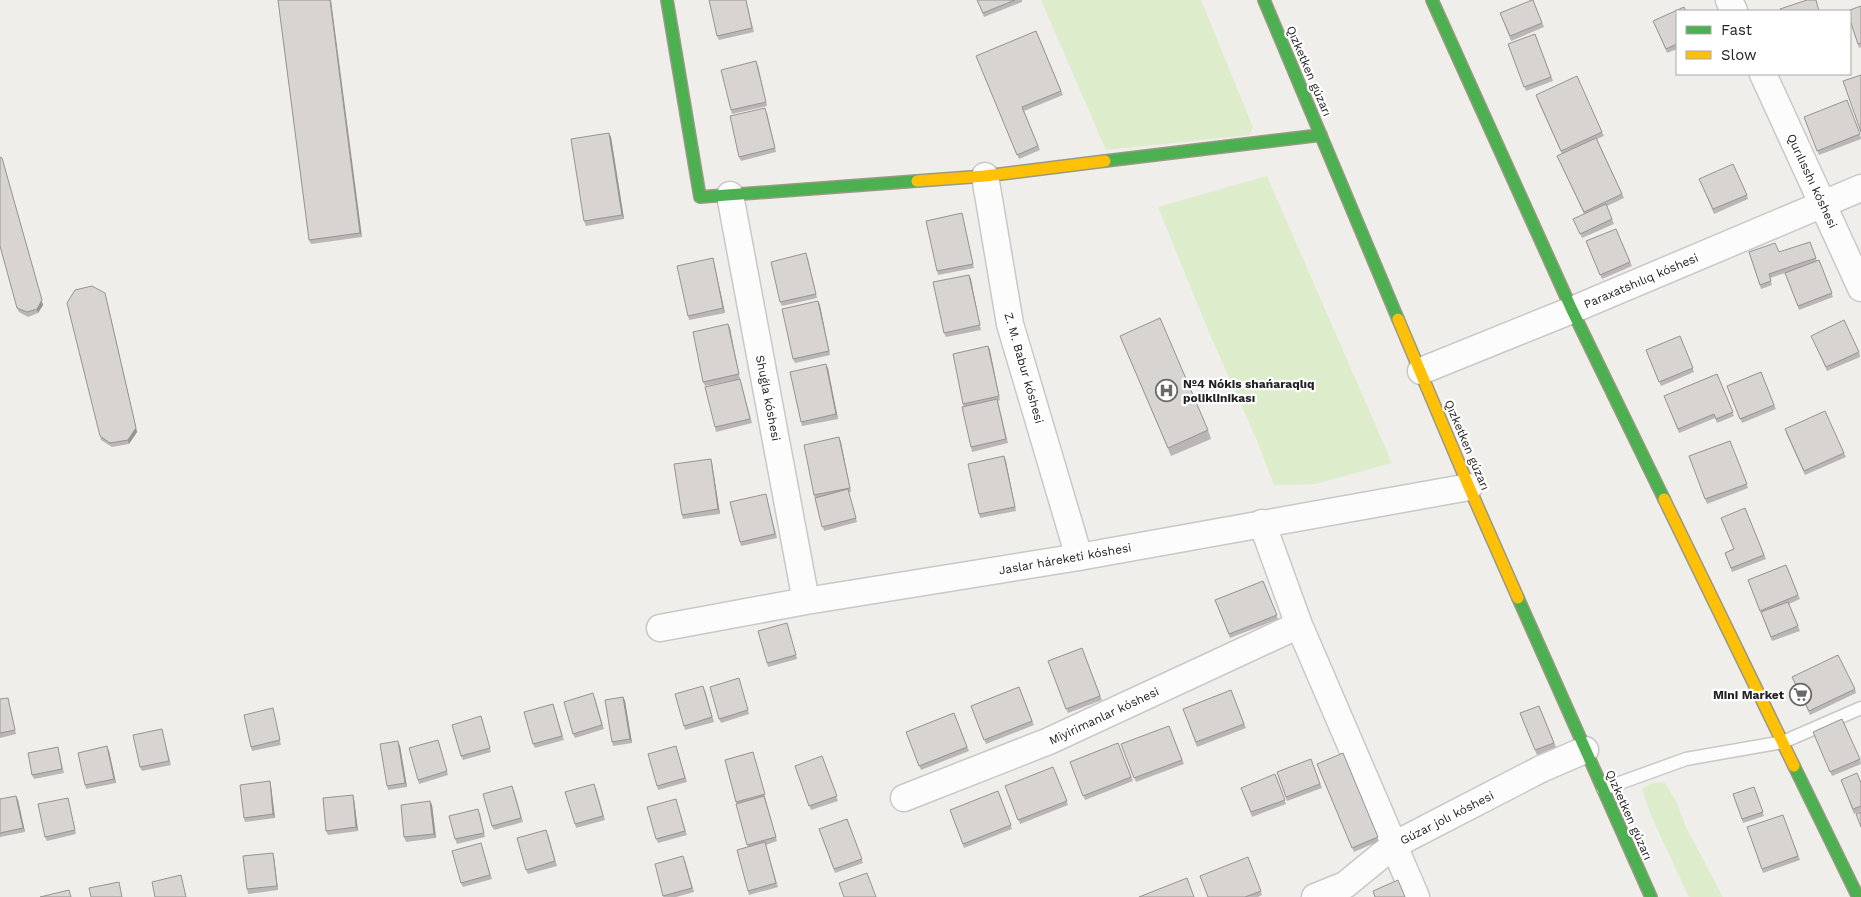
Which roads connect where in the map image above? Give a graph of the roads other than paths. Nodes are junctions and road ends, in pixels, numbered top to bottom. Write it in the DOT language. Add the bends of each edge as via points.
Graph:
graph roads {
  1 [pos="667,0"];
  2 [pos="1264,0"];
  3 [pos="1432,0"];
  4 [pos="1763,75"];
  5 [pos="1321,136"];
  6 [pos="985,176"];
  7 [pos="1861,188"];
  8 [pos="730,195"];
  9 [pos="1823,205"];
  10 [pos="1861,288"];
  11 [pos="1572,310"];
  12 [pos="1420,371"];
  13 [pos="1469,487"];
  14 [pos="1262,523"];
  15 [pos="1079,557"];
  16 [pos="806,601"];
  17 [pos="1299,625"];
  18 [pos="660,628"];
  19 [pos="1861,708"];
  20 [pos="1783,742"];
  21 [pos="1585,750"];
  22 [pos="1602,789"];
  23 [pos="904,798"];
  24 [pos="1394,845"];
  25 [pos="1315,897"];
  26 [pos="1416,897"];
  27 [pos="1650,897"];
  28 [pos="1858,897"];
  1 -- 8 [label="street" via="700,197"];
  2 -- 5 [label="street, Qızketken gúzarı"];
  3 -- 11 [label="street"];
  4 -- 9 [label="street, Qurılısshı kóshesi"];
  5 -- 6 [label="street"];
  5 -- 12 [label="street, Qızketken gúzarı"];
  6 -- 8 [label="street"];
  6 -- 15 [label="street, Z. M. Babur kóshesi" via="1010,324"];
  7 -- 9 [label="street, Paraxatshılıq kóshesi"];
  8 -- 16 [label="street, Shuǵla kóshesi"];
  9 -- 10 [label="street, Qurılısshı kóshesi"];
  9 -- 11 [label="street, Paraxatshılıq kóshesi"];
  11 -- 12 [label="street, Paraxatshılıq kóshesi"];
  11 -- 20 [label="street"];
  12 -- 13 [label="street, Qızketken gúzarı"];
  13 -- 14 [label="street, Jaslar háreketi kóshesi"];
  13 -- 21 [label="street, Qızketken gúzarı"];
  14 -- 15 [label="street, Jaslar háreketi kóshesi"];
  14 -- 17 [label="street"];
  15 -- 16 [label="street, Jaslar háreketi kóshesi"];
  16 -- 18 [label="street, Jaslar háreketi kóshesi"];
  17 -- 23 [label="street, Miyirimanlar kóshesi" via="1048,741"];
  17 -- 24 [label="street"];
  19 -- 20 [label="lane"];
  20 -- 22 [label="lane" via="1686,759"];
  20 -- 28 [label="street"];
  21 -- 22 [label="street, Qızketken gúzarı"];
  21 -- 24 [label="street, Gúzar jolı kóshesi" via="1541,769"];
  22 -- 27 [label="street, Qızketken gúzarı"];
  24 -- 25 [label="street, Gúzar jolı kóshesi" via="1345,885"];
  24 -- 26 [label="street"];
}
